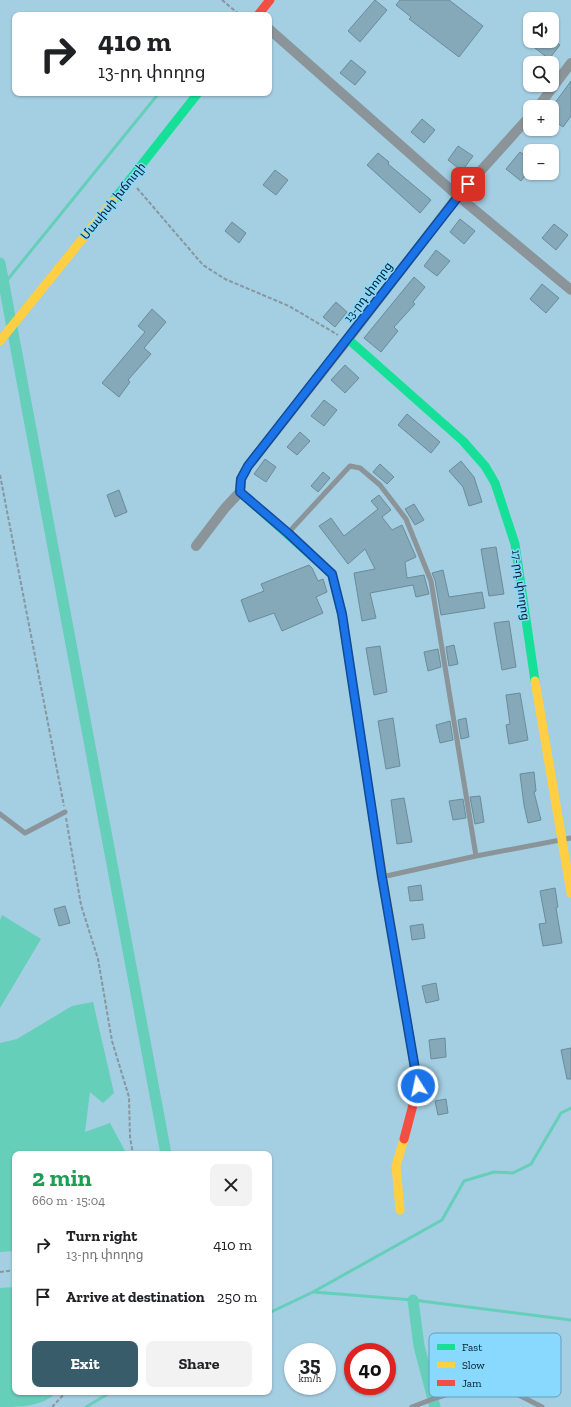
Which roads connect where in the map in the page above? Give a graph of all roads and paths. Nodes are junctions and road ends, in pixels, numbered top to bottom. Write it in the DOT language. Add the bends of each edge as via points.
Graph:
graph roads {
  1 [pos="270,0"];
  2 [pos="224,1"];
  3 [pos="237,12"];
  4 [pos="260,12"];
  5 [pos="272,33"];
  6 [pos="571,63"];
  7 [pos="196,96"];
  8 [pos="543,100"];
  9 [pos="523,124"];
  10 [pos="130,180"];
  11 [pos="458,196"];
  12 [pos="571,290"];
  13 [pos="348,339"];
  14 [pos="0,341"];
  15 [pos="240,492"];
  16 [pos="288,533"];
  17 [pos="196,546"];
  18 [pos="65,812"];
  19 [pos="0,814"];
  20 [pos="566,839"];
  21 [pos="476,856"];
  22 [pos="382,877"];
  23 [pos="571,893"];
  24 [pos="400,1210"];
  25 [pos="12,1270"];
  26 [pos="0,1272"];
  27 [pos="63,1395"];
  28 [pos="444,1397"];
  29 [pos="521,1397"];
  30 [pos="52,1407"];
  31 [pos="412,1407"];
  32 [pos="542,1407"];
  1 -- 4 [label="street"];
  2 -- 3 [label="path"];
  5 -- 11 [label="street"];
  6 -- 8 [label="street"];
  7 -- 10 [label="street, Մասիսի խճուղի"];
  9 -- 11 [label="street, 13-րդ փողոց"];
  10 -- 13 [label="path" via="203,265 225,279 289,306 332,333"];
  10 -- 14 [label="street, Մասիսի խճուղի"];
  11 -- 12 [label="street"];
  11 -- 13 [label="street, 13-րդ փողոց"];
  13 -- 15 [label="street, 13-րդ փողոց" via="248,466 241,479"];
  13 -- 20 [label="street, 17-րդ փողոց" via="463,441 485,466 495,483 515,544 532,660"];
  15 -- 16 [label="street"];
  15 -- 17 [label="street"];
  16 -- 21 [label="lane" via="350,466 360,468 380,485 406,519 431,581"];
  16 -- 22 [label="street" via="332,574 342,614"];
  18 -- 19 [label="lane" via="25,833"];
  20 -- 21 [label="lane"];
  20 -- 23 [label="street, 17-րդ փողոց"];
  21 -- 22 [label="lane"];
  22 -- 24 [label="street" via="418,1086 396,1166"];
  25 -- 26 [label="path"];
  27 -- 30 [label="path"];
  28 -- 31 [label="lane"];
  29 -- 32 [label="lane"];
}
